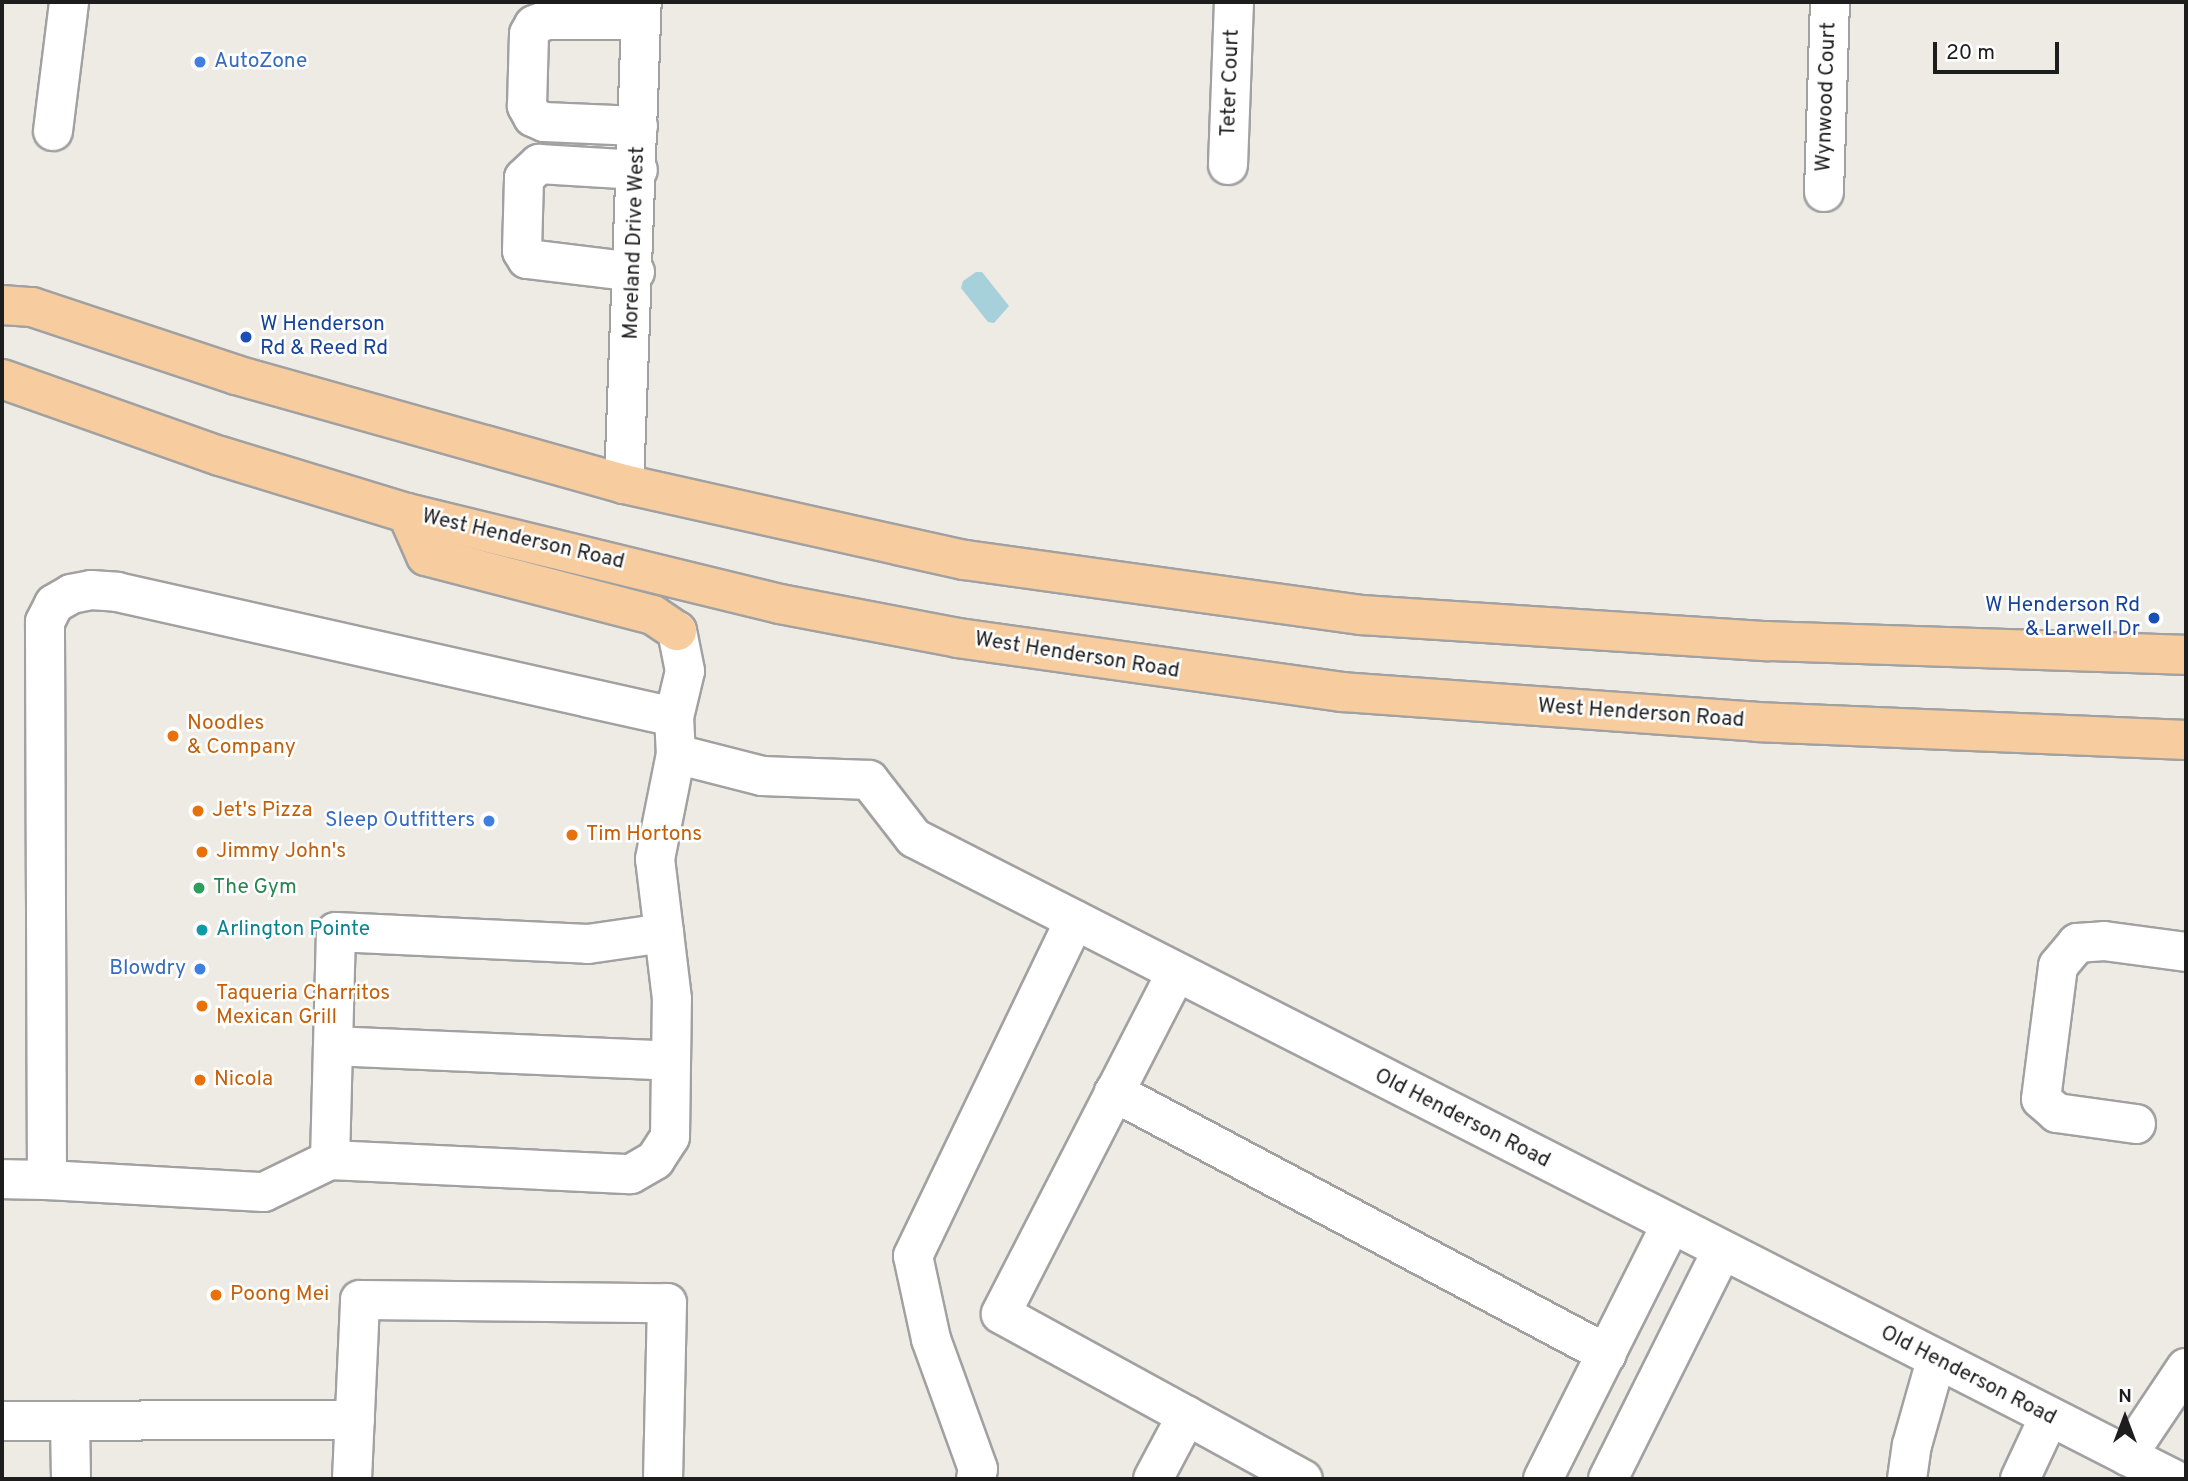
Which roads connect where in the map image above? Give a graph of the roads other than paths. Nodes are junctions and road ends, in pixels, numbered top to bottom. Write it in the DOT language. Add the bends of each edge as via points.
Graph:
graph roads {
  1 [pos="69,2"];
  2 [pos="1234,2"];
  3 [pos="1830,2"];
  4 [pos="641,11"];
  5 [pos="638,127"];
  6 [pos="53,131"];
  7 [pos="1228,165"];
  8 [pos="638,170"];
  9 [pos="1824,192"];
  10 [pos="635,272"];
  11 [pos="2,305"];
  12 [pos="2,379"];
  13 [pos="624,484"];
  14 [pos="407,513"];
  15 [pos="677,631"];
  16 [pos="2186,655"];
  17 [pos="674,717"];
  18 [pos="2186,740"];
  19 [pos="676,754"];
  20 [pos="1075,920"];
  21 [pos="664,933"];
  22 [pos="2186,952"];
  23 [pos="1176,972"];
  24 [pos="333,1046"];
  25 [pos="671,1061"];
  26 [pos="1114,1092"];
  27 [pos="2136,1124"];
  28 [pos="330,1160"];
  29 [pos="2,1179"];
  30 [pos="47,1180"];
  31 [pos="1670,1226"];
  32 [pos="1721,1252"];
  33 [pos="1606,1354"];
  34 [pos="1936,1360"];
  35 [pos="2186,1368"];
  36 [pos="1187,1415"];
  37 [pos="2049,1417"];
  38 [pos="355,1420"];
  39 [pos="70,1421"];
  40 [pos="2,1422"];
  41 [pos="2127,1456"];
  42 [pos="71,1479"];
  43 [pos="352,1479"];
  44 [pos="663,1479"];
  45 [pos="976,1479"];
  46 [pos="1153,1479"];
  47 [pos="1303,1479"];
  48 [pos="1544,1479"];
  49 [pos="1608,1479"];
  50 [pos="1907,1479"];
  51 [pos="2020,1479"];
  52 [pos="2173,1479"];
  1 -- 6 [label="street"];
  2 -- 7 [label="street, Teter Court"];
  3 -- 9 [label="street, Wynwood Court"];
  4 -- 5 [label="street, Moreland Drive West"];
  4 -- 5 [label="street" via="547,20 534,25 528,34 527,106 533,117 544,122"];
  5 -- 8 [label="street, Moreland Drive West"];
  8 -- 10 [label="street, Moreland Drive West"];
  8 -- 10 [label="street" via="539,164 524,178 523,190 522,251 527,259"];
  10 -- 13 [label="street, Moreland Drive West"];
  11 -- 13 [label="main road" via="32,307 236,376"];
  12 -- 14 [label="main road, West Henderson Road" via="220,456"];
  13 -- 16 [label="main road" via="965,560 1361,615 1767,640"];
  14 -- 15 [label="main road" via="426,556 653,615"];
  14 -- 18 [label="main road, West Henderson Road" via="780,604 1149,668 1342,692 1757,722"];
  15 -- 17 [label="street" via="685,671"];
  17 -- 19 [label="street"];
  17 -- 30 [label="street" via="117,592 91,590 54,604 45,622"];
  19 -- 20 [label="street, Old Henderson Road" via="762,776 869,780 914,838"];
  19 -- 21 [label="street" via="654,859"];
  20 -- 23 [label="street, Old Henderson Road"];
  20 -- 45 [label="street" via="914,1256 931,1339 978,1469"];
  21 -- 24 [label="street" via="587,944 336,932"];
  21 -- 25 [label="street" via="672,999"];
  22 -- 27 [label="street" via="2104,941 2077,943 2058,966 2041,1099 2057,1114"];
  23 -- 26 [label="street"];
  23 -- 31 [label="street, Old Henderson Road"];
  24 -- 25 [label="street"];
  24 -- 28 [label="street"];
  25 -- 28 [label="street" via="670,1137 655,1160 631,1174"];
  26 -- 33 [label="street"];
  26 -- 36 [label="street" via="1001,1314"];
  28 -- 30 [label="street" via="264,1192"];
  29 -- 30 [label="street"];
  31 -- 32 [label="street, Old Henderson Road"];
  31 -- 33 [label="street"];
  32 -- 34 [label="street, Old Henderson Road"];
  32 -- 49 [label="street"];
  33 -- 48 [label="street"];
  34 -- 37 [label="street, Old Henderson Road"];
  34 -- 50 [label="street"];
  35 -- 41 [label="street"];
  36 -- 46 [label="street"];
  36 -- 47 [label="street"];
  37 -- 41 [label="street, Old Henderson Road"];
  37 -- 51 [label="street"];
  38 -- 39 [label="street"];
  38 -- 43 [label="street"];
  38 -- 44 [label="street" via="360,1300 667,1303"];
  39 -- 40 [label="street"];
  39 -- 42 [label="street"];
  41 -- 52 [label="street, Old Henderson Road"];
}
